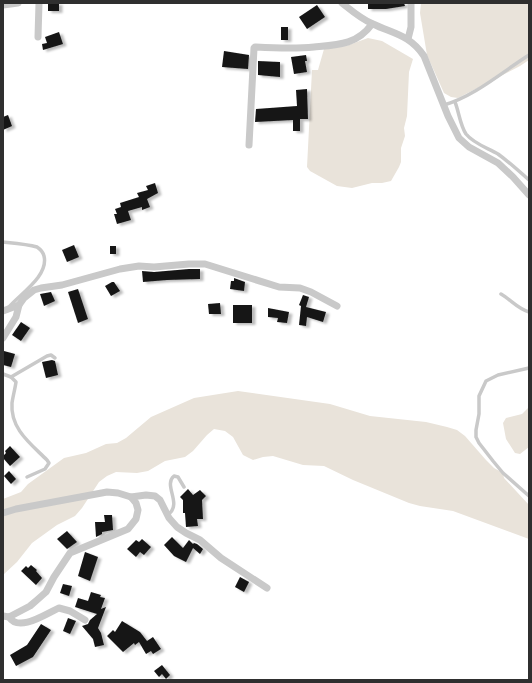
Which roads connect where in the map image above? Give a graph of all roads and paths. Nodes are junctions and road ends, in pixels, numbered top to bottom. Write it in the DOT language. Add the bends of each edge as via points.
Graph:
graph roads {
  1 [pos="18,3"];
  2 [pos="39,3"];
  3 [pos="342,3"];
  4 [pos="411,3"];
  5 [pos="3,5"];
  6 [pos="372,24"];
  7 [pos="38,37"];
  8 [pos="408,39"];
  9 [pos="529,54"];
  10 [pos="455,102"];
  11 [pos="444,105"];
  12 [pos="249,145"];
  13 [pos="529,180"];
  14 [pos="529,195"];
  15 [pos="3,242"];
  16 [pos="501,294"];
  17 [pos="19,305"];
  18 [pos="338,306"];
  19 [pos="5,311"];
  20 [pos="529,312"];
  21 [pos="3,338"];
  22 [pos="56,358"];
  23 [pos="529,368"];
  24 [pos="3,374"];
  25 [pos="11,377"];
  26 [pos="27,477"];
  27 [pos="184,487"];
  28 [pos="529,496"];
  29 [pos="131,497"];
  30 [pos="3,513"];
  31 [pos="166,513"];
  32 [pos="267,588"];
  33 [pos="6,616"];
  34 [pos="85,620"];
  1 -- 5 [label="street"];
  2 -- 7 [label="street"];
  3 -- 6 [label="street"];
  4 -- 8 [label="street"];
  6 -- 8 [label="street"];
  6 -- 12 [label="street" via="361,36 340,45 305,48 255,47"];
  8 -- 11 [label="street" via="424,56"];
  9 -- 10 [label="lane"];
  10 -- 11 [label="lane"];
  10 -- 13 [label="lane" via="467,135 497,153"];
  11 -- 14 [label="street" via="459,138 469,147 498,163"];
  15 -- 19 [label="lane" via="37,247 42,252 45,264 42,273"];
  16 -- 20 [label="lane"];
  17 -- 18 [label="street" via="34,290 133,267 205,264 279,287 300,288"];
  17 -- 19 [label="street"];
  17 -- 21 [label="street" via="16,317"];
  22 -- 25 [label="lane" via="47,356"];
  23 -- 28 [label="lane" via="498,375 486,381 479,396 476,430 479,443 503,474"];
  24 -- 25 [label="lane"];
  25 -- 26 [label="lane" via="16,382 12,414 20,434 49,463 45,469"];
  27 -- 31 [label="lane" via="178,477 170,479 174,507 169,514"];
  29 -- 30 [label="street" via="107,492"];
  29 -- 31 [label="street" via="155,496 160,500"];
  29 -- 33 [label="street" via="138,510 136,519 128,529 70,553 46,592 30,606"];
  31 -- 32 [label="street" via="181,530 200,540 221,558"];
  33 -- 34 [label="street" via="15,622 26,622 36,620 59,608"];
}
